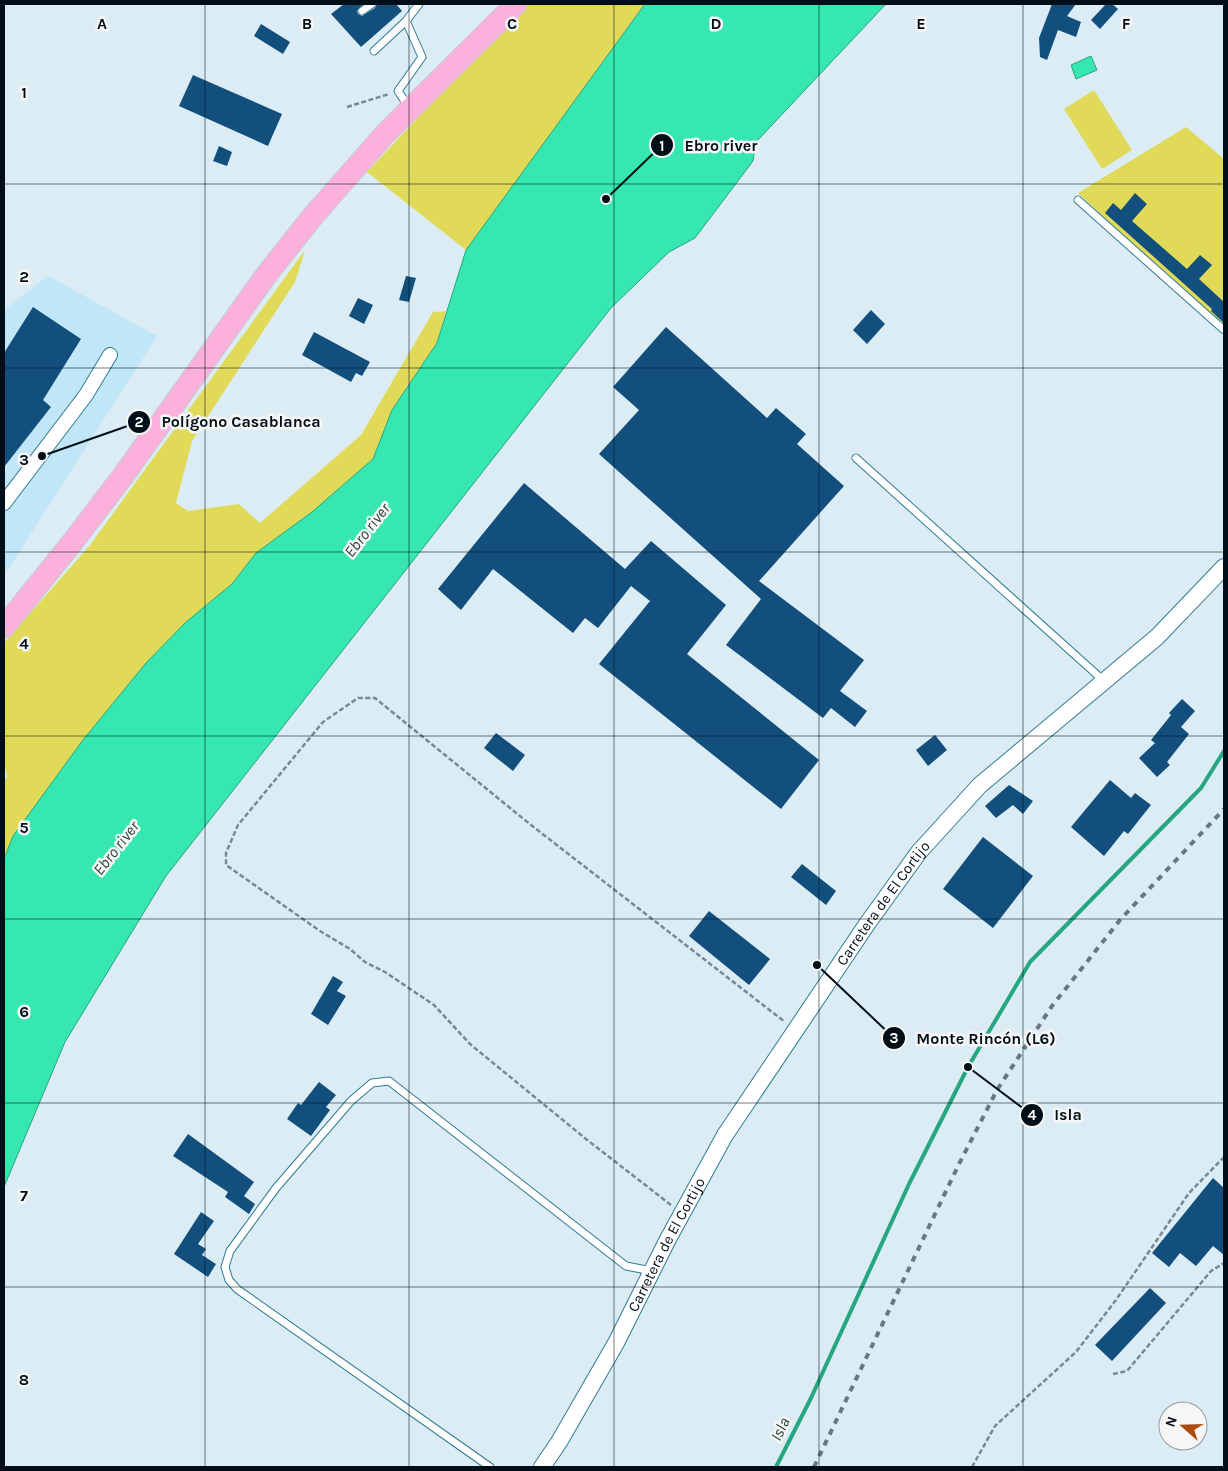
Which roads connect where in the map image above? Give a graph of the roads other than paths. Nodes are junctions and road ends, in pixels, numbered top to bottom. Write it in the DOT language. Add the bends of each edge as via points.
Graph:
graph roads {
  1 [pos="372,4"];
  2 [pos="419,4"];
  3 [pos="516,4"];
  4 [pos="362,11"];
  5 [pos="406,21"];
  6 [pos="374,51"];
  7 [pos="410,108"];
  8 [pos="1078,200"];
  9 [pos="1224,330"];
  10 [pos="110,355"];
  11 [pos="856,458"];
  12 [pos="4,503"];
  13 [pos="1224,567"];
  14 [pos="4,627"];
  15 [pos="1104,682"];
  16 [pos="652,1271"];
  17 [pos="490,1467"];
  18 [pos="542,1467"];
  1 -- 4 [label="lane"];
  2 -- 5 [label="lane"];
  3 -- 7 [label="main road"];
  5 -- 6 [label="lane"];
  5 -- 7 [label="lane" via="422,57 398,91"];
  7 -- 14 [label="main road" via="313,216 267,274 123,476"];
  8 -- 9 [label="lane"];
  10 -- 12 [label="street" via="86,395"];
  11 -- 15 [label="lane"];
  13 -- 15 [label="street, Carretera de El Cortijo" via="1157,637"];
  15 -- 16 [label="street, Carretera de El Cortijo" via="980,785 919,852 725,1135"];
  16 -- 17 [label="lane" via="626,1266 389,1080 372,1083 351,1101 276,1188 230,1251 225,1267 229,1280"];
  16 -- 18 [label="street, Carretera de El Cortijo" via="616,1342"];
}
